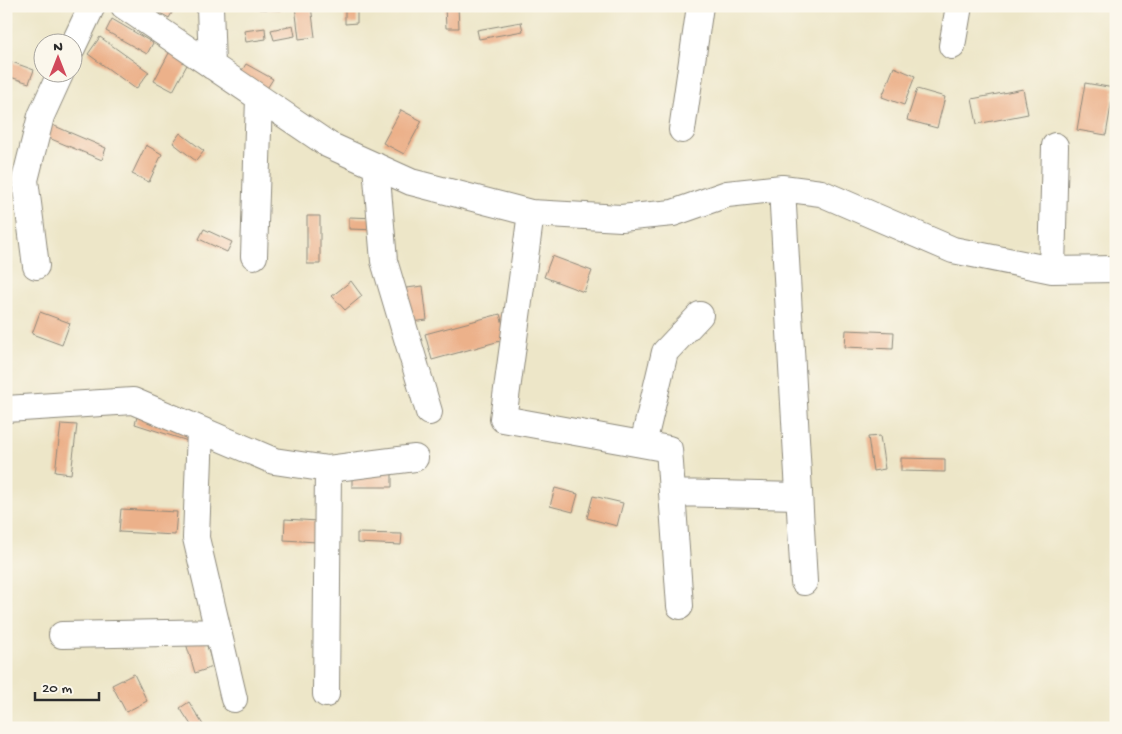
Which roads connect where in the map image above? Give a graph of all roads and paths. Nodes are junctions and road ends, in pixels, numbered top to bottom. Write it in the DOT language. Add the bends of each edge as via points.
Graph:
graph roads {
  1 [pos="92,6"];
  2 [pos="124,6"];
  3 [pos="210,6"];
  4 [pos="700,6"];
  5 [pos="959,6"];
  6 [pos="80,32"];
  7 [pos="952,46"];
  8 [pos="212,66"];
  9 [pos="56,82"];
  10 [pos="259,98"];
  11 [pos="682,130"];
  12 [pos="1056,146"];
  13 [pos="376,166"];
  14 [pos="782,188"];
  15 [pos="531,213"];
  16 [pos="254,256"];
  17 [pos="36,266"];
  18 [pos="1116,269"];
  19 [pos="1052,270"];
  20 [pos="700,315"];
  21 [pos="6,409"];
  22 [pos="429,412"];
  23 [pos="200,430"];
  24 [pos="643,444"];
  25 [pos="415,458"];
  26 [pos="328,469"];
  27 [pos="672,493"];
  28 [pos="800,496"];
  29 [pos="804,582"];
  30 [pos="680,606"];
  31 [pos="218,632"];
  32 [pos="62,635"];
  33 [pos="326,694"];
  34 [pos="234,699"];
  1 -- 6 [label="street"];
  2 -- 8 [label="street"];
  3 -- 8 [label="street"];
  4 -- 11 [label="street"];
  5 -- 7 [label="street"];
  8 -- 10 [label="street"];
  9 -- 17 [label="street" via="41,116 24,180"];
  10 -- 13 [label="street" via="329,146"];
  10 -- 16 [label="street"];
  12 -- 19 [label="street"];
  13 -- 15 [label="street" via="411,182"];
  13 -- 22 [label="street" via="384,262"];
  14 -- 15 [label="street" via="727,194 673,212 621,218"];
  14 -- 19 [label="street" via="821,193 953,250"];
  14 -- 28 [label="street"];
  15 -- 24 [label="street" via="503,419"];
  18 -- 19 [label="street"];
  20 -- 24 [label="street" via="665,352"];
  21 -- 23 [label="street" via="132,401"];
  23 -- 26 [label="street" via="274,461"];
  23 -- 31 [label="street" via="196,538"];
  24 -- 27 [label="street" via="668,449"];
  25 -- 26 [label="street"];
  26 -- 33 [label="street"];
  27 -- 28 [label="street"];
  27 -- 30 [label="street"];
  28 -- 29 [label="street"];
  31 -- 32 [label="street"];
  31 -- 34 [label="street"];
}
